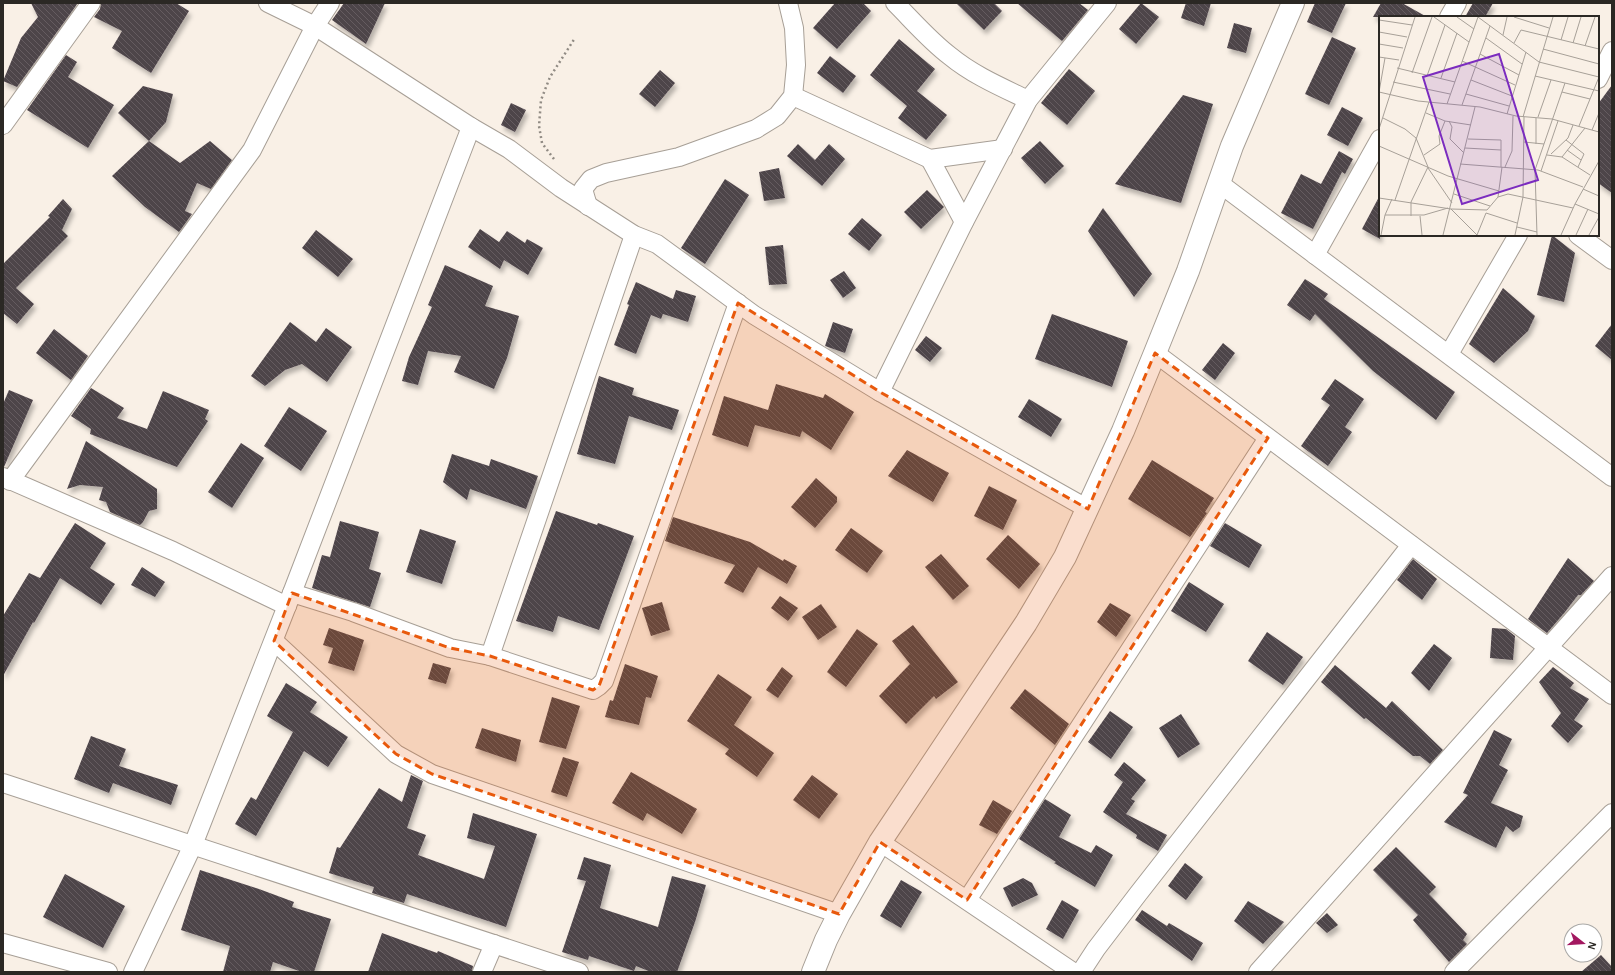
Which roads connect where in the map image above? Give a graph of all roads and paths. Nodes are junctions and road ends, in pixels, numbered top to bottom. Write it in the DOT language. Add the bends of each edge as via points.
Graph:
graph roads {
  1 [pos="91,3"];
  2 [pos="268,3"];
  3 [pos="330,3"];
  4 [pos="788,3"];
  5 [pos="895,3"];
  6 [pos="1107,3"];
  7 [pos="1293,3"];
  8 [pos="1456,3"];
  9 [pos="1450,16"];
  10 [pos="315,26"];
  11 [pos="575,38"];
  12 [pos="1612,51"];
  13 [pos="1599,77"];
  14 [pos="793,96"];
  15 [pos="1028,100"];
  16 [pos="3,125"];
  17 [pos="471,127"];
  18 [pos="1379,141"];
  19 [pos="1003,149"];
  20 [pos="930,159"];
  21 [pos="1219,183"];
  22 [pos="561,188"];
  23 [pos="588,206"];
  24 [pos="964,222"];
  25 [pos="634,235"];
  26 [pos="1517,236"];
  27 [pos="1579,236"];
  28 [pos="1315,255"];
  29 [pos="1612,260"];
  30 [pos="738,302"];
  31 [pos="1155,353"];
  32 [pos="1449,354"];
  33 [pos="880,392"];
  34 [pos="1268,438"];
  35 [pos="1612,476"];
  36 [pos="7,479"];
  37 [pos="1088,509"];
  38 [pos="1411,545"];
  39 [pos="1612,576"];
  40 [pos="290,600"];
  41 [pos="274,640"];
  42 [pos="1548,647"];
  43 [pos="490,656"];
  44 [pos="1612,695"];
  45 [pos="3,783"];
  46 [pos="1612,813"];
  47 [pos="880,842"];
  48 [pos="193,846"];
  49 [pos="967,900"];
  50 [pos="839,914"];
  51 [pos="3,943"];
  52 [pos="494,944"];
  53 [pos="108,972"];
  54 [pos="133,972"];
  55 [pos="482,972"];
  56 [pos="579,972"];
  57 [pos="813,972"];
  58 [pos="1073,972"];
  59 [pos="1081,972"];
  60 [pos="1258,972"];
  61 [pos="1454,972"];
  1 -- 16 [label="street"];
  2 -- 10 [label="street"];
  3 -- 10 [label="street"];
  4 -- 14 [label="street" via="794,28 796,65"];
  5 -- 15 [label="street" via="951,58"];
  6 -- 15 [label="street"];
  7 -- 21 [label="main road" via="1232,146"];
  8 -- 9 [label="street"];
  10 -- 17 [label="street"];
  10 -- 36 [label="street" via="252,150"];
  11 -- 22 [label="path" via="550,77 541,100 539,126 542,143 557,164 561,174"];
  12 -- 13 [label="street"];
  14 -- 20 [label="street"];
  14 -- 23 [label="street" via="777,116 738,136 679,157 606,173 591,179 584,189"];
  15 -- 19 [label="street"];
  17 -- 22 [label="street" via="509,149"];
  17 -- 40 [label="street"];
  18 -- 28 [label="street"];
  19 -- 20 [label="street"];
  19 -- 24 [label="street"];
  20 -- 24 [label="street"];
  21 -- 28 [label="street"];
  21 -- 31 [label="main road"];
  22 -- 23 [label="street"];
  23 -- 25 [label="street"];
  24 -- 33 [label="street"];
  25 -- 30 [label="street" via="657,244"];
  25 -- 43 [label="street"];
  26 -- 32 [label="street"];
  27 -- 29 [label="street"];
  28 -- 32 [label="street"];
  30 -- 33 [label="street" via="754,315"];
  30 -- 43 [label="street" via="604,681 593,690"];
  31 -- 34 [label="street"];
  31 -- 37 [label="main road"];
  32 -- 35 [label="street"];
  33 -- 37 [label="street"];
  34 -- 38 [label="street"];
  34 -- 49 [label="street"];
  36 -- 40 [label="street"];
  37 -- 47 [label="main road" via="1065,557 1026,623"];
  38 -- 42 [label="street"];
  38 -- 59 [label="street" via="1138,894"];
  39 -- 42 [label="street"];
  40 -- 41 [label="street"];
  40 -- 43 [label="street" via="353,612 450,648"];
  41 -- 48 [label="street"];
  41 -- 50 [label="street" via="396,754 432,774"];
  42 -- 44 [label="street"];
  42 -- 60 [label="street"];
  45 -- 48 [label="street"];
  46 -- 61 [label="street"];
  47 -- 49 [label="street"];
  47 -- 50 [label="main road"];
  48 -- 52 [label="street"];
  48 -- 54 [label="street"];
  49 -- 58 [label="street"];
  50 -- 57 [label="main road"];
  51 -- 53 [label="street"];
  52 -- 55 [label="street"];
  52 -- 56 [label="street"];
}
